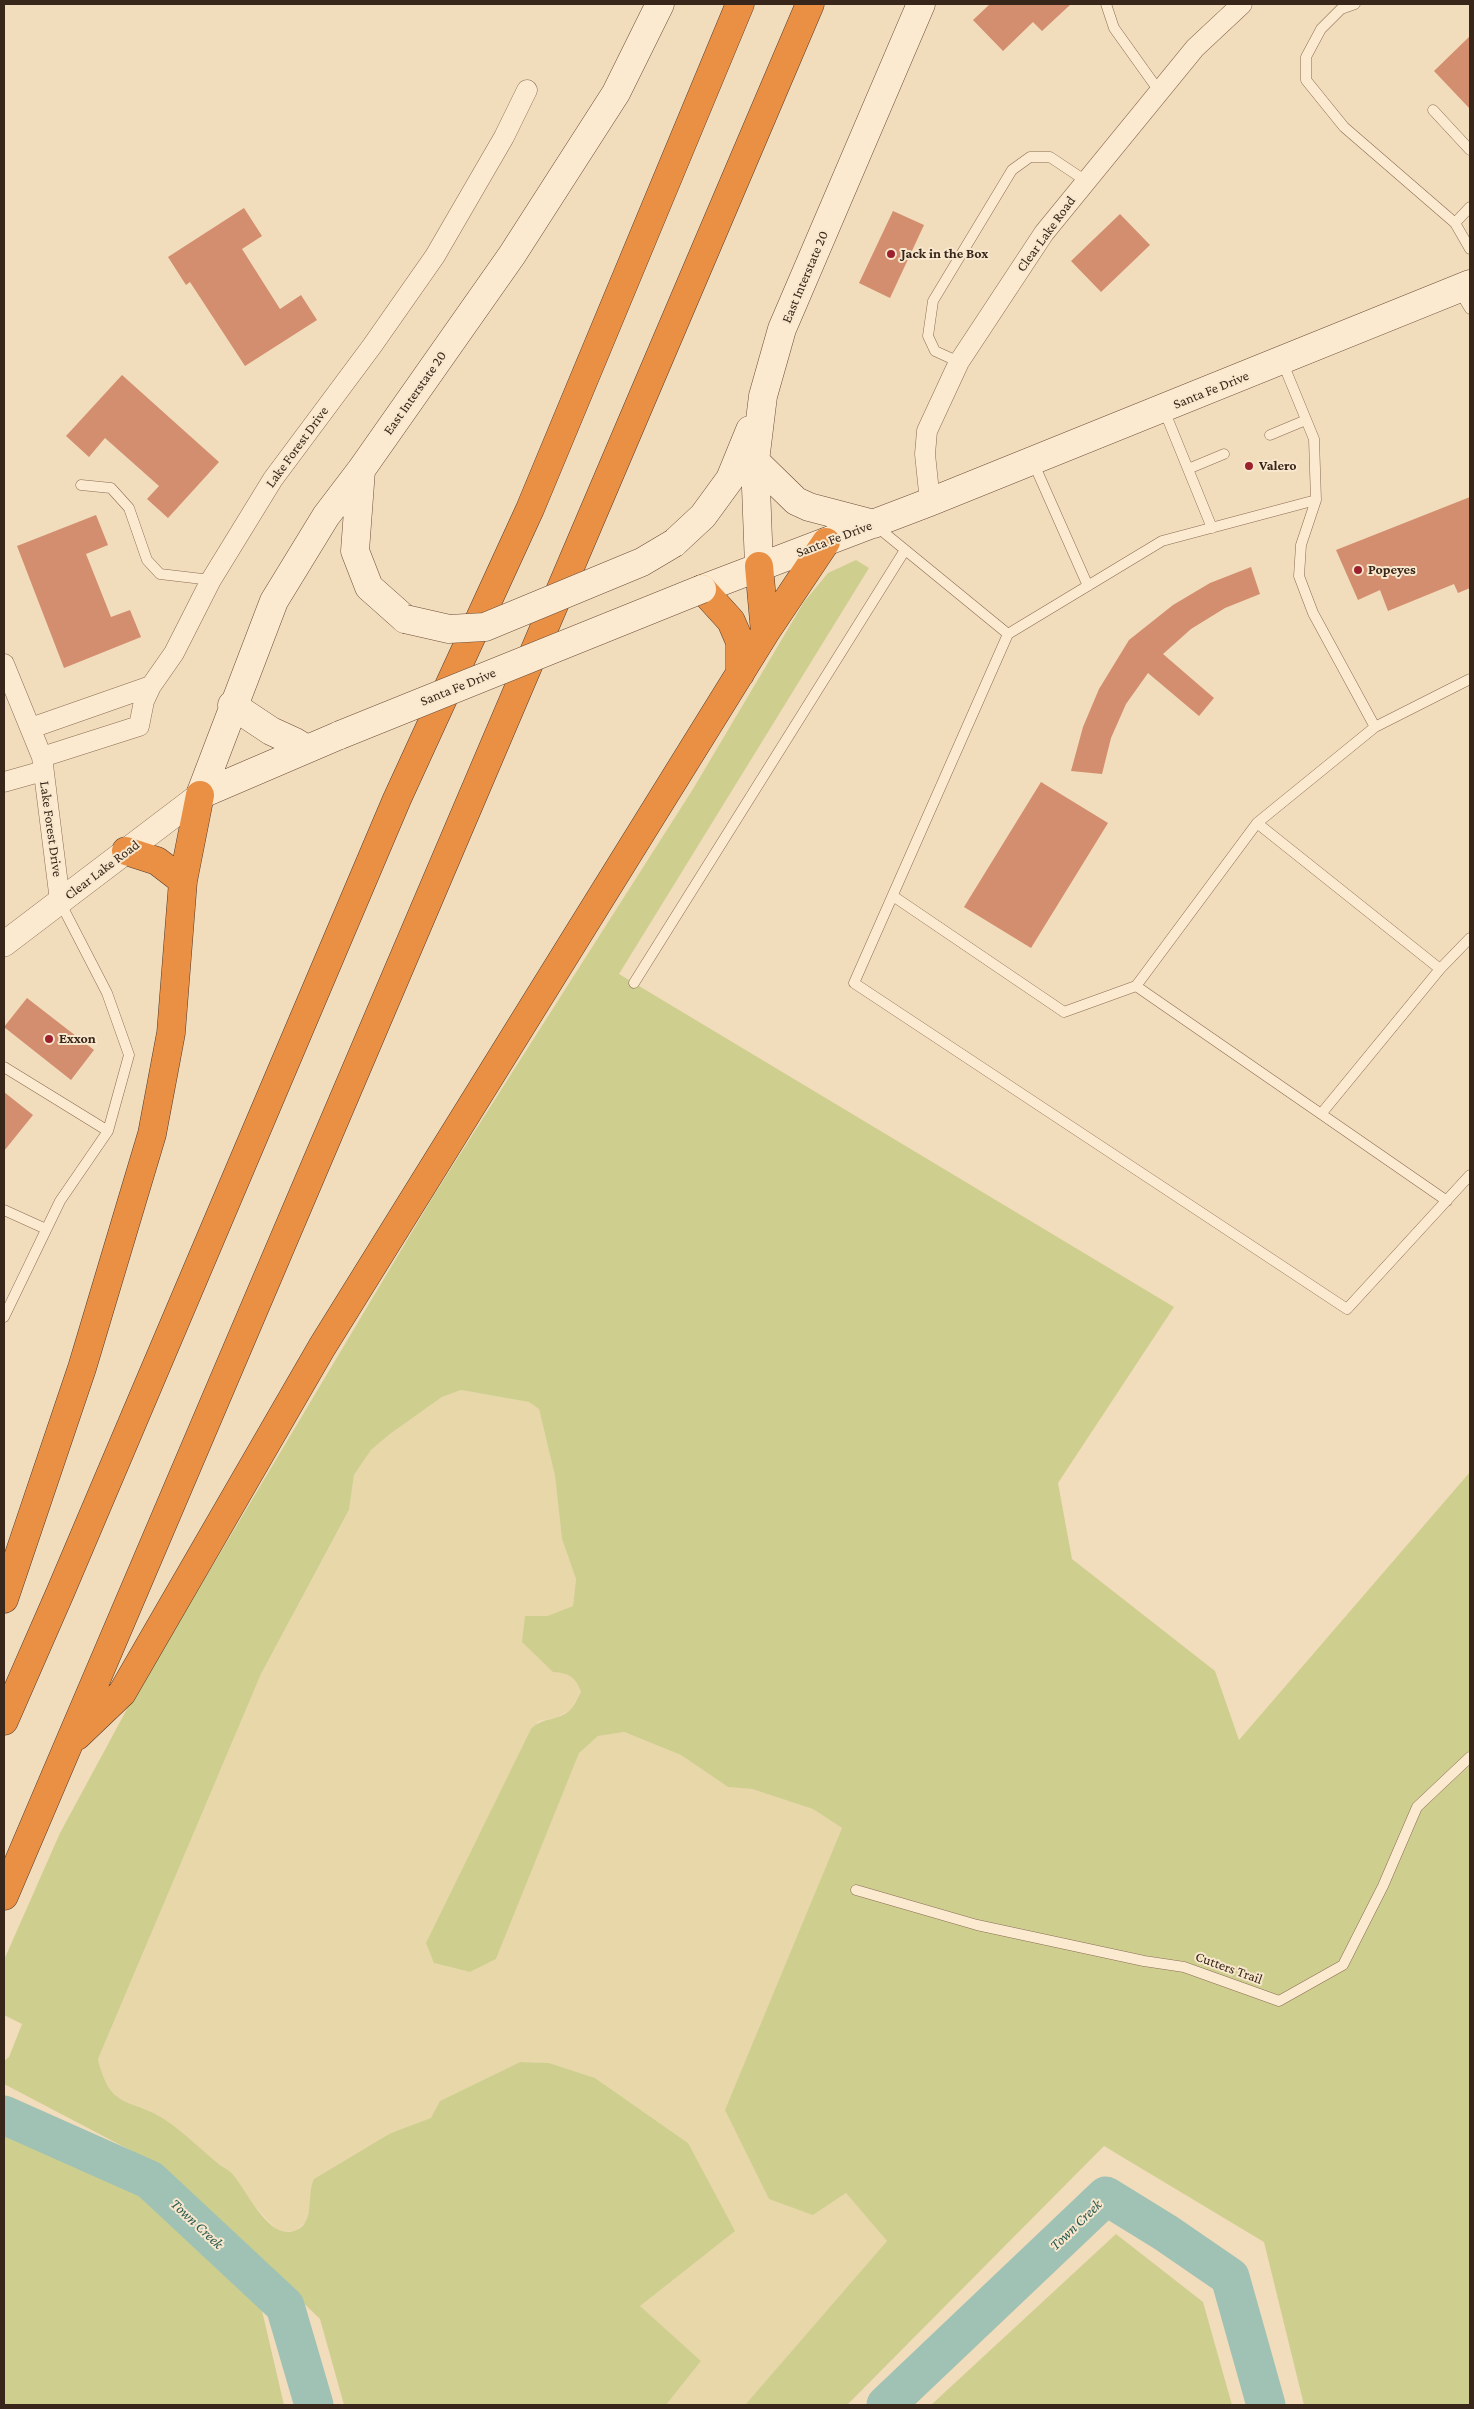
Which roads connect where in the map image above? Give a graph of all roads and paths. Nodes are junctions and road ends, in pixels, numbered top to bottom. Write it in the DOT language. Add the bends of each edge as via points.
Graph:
graph roads {
  1 [pos="660,4"];
  2 [pos="740,4"];
  3 [pos="810,4"];
  4 [pos="921,4"];
  5 [pos="1106,4"];
  6 [pos="1242,4"];
  7 [pos="1355,4"];
  8 [pos="527,90"];
  9 [pos="1159,91"];
  10 [pos="1433,110"];
  11 [pos="1470,150"];
  12 [pos="1086,181"];
  13 [pos="1470,207"];
  14 [pos="1455,223"];
  15 [pos="1470,249"];
  16 [pos="1466,294"];
  17 [pos="1282,361"];
  18 [pos="959,362"];
  19 [pos="763,396"];
  20 [pos="1163,409"];
  21 [pos="1306,420"];
  22 [pos="1270,435"];
  23 [pos="1224,454"];
  24 [pos="755,461"];
  25 [pos="1032,461"];
  26 [pos="1188,469"];
  27 [pos="361,470"];
  28 [pos="82,485"];
  29 [pos="1316,500"];
  30 [pos="930,502"];
  31 [pos="874,524"];
  32 [pos="1212,528"];
  33 [pos="826,542"];
  34 [pos="905,550"];
  35 [pos="759,566"];
  36 [pos="211,580"];
  37 [pos="1088,586"];
  38 [pos="702,588"];
  39 [pos="765,633"];
  40 [pos="1008,634"];
  41 [pos="4,664"];
  42 [pos="740,674"];
  43 [pos="1470,679"];
  44 [pos="151,686"];
  45 [pos="232,705"];
  46 [pos="1374,727"];
  47 [pos="30,728"];
  48 [pos="304,748"];
  49 [pos="43,764"];
  50 [pos="4,782"];
  51 [pos="200,795"];
  52 [pos="1257,822"];
  53 [pos="126,851"];
  54 [pos="183,881"];
  55 [pos="893,896"];
  56 [pos="60,901"];
  57 [pos="1470,938"];
  58 [pos="4,944"];
  59 [pos="1440,969"];
  60 [pos="634,982"];
  61 [pos="1136,986"];
  62 [pos="4,1066"];
  63 [pos="1321,1114"];
  64 [pos="108,1131"];
  65 [pos="1470,1175"];
  66 [pos="1447,1201"];
  67 [pos="4,1210"];
  68 [pos="46,1229"];
  69 [pos="4,1317"];
  70 [pos="4,1599"];
  71 [pos="4,1721"];
  72 [pos="69,1743"];
  73 [pos="1470,1757"];
  74 [pos="856,1890"];
  75 [pos="4,1896"];
  1 -- 27 [label="main road, East Interstate 20" via="616,93 512,255"];
  2 -- 71 [label="highway" via="530,509 397,799"];
  3 -- 72 [label="highway"];
  4 -- 19 [label="main road, East Interstate 20" via="782,329"];
  5 -- 9 [label="lane" via="1114,28"];
  6 -- 9 [label="street, Clear Lake Road" via="1195,48"];
  7 -- 14 [label="lane" via="1341,9 1321,29 1306,57 1306,80 1344,127"];
  8 -- 36 [label="street, Lake Forest Drive" via="504,137 435,256 272,478"];
  9 -- 12 [label="street, Clear Lake Road"];
  10 -- 11 [label="lane"];
  12 -- 18 [label="street, Clear Lake Road" via="1044,233"];
  12 -- 18 [label="lane" via="1050,157 1030,157 1012,170 933,300 928,336 935,351"];
  13 -- 14 [label="lane"];
  14 -- 15 [label="lane"];
  16 -- 17 [label="main road, Santa Fe Drive"];
  17 -- 20 [label="main road, Santa Fe Drive"];
  17 -- 21 [label="lane"];
  18 -- 30 [label="street, Clear Lake Road" via="927,431 925,454"];
  19 -- 24 [label="main road, East Interstate 20"];
  19 -- 27 [label="main road, bridge" via="730,480 703,516 674,543 642,562 485,627 450,629 405,619 369,587 355,551"];
  20 -- 25 [label="main road, Santa Fe Drive"];
  20 -- 26 [label="lane"];
  21 -- 22 [label="lane"];
  21 -- 29 [label="lane" via="1314,440"];
  23 -- 26 [label="lane"];
  24 -- 31 [label="main road" via="796,501"];
  24 -- 35 [label="main road, East Interstate 20"];
  25 -- 30 [label="main road, Santa Fe Drive"];
  25 -- 37 [label="lane"];
  26 -- 32 [label="lane"];
  27 -- 45 [label="main road, East Interstate 20" via="326,516 274,601"];
  28 -- 36 [label="lane" via="111,488 128,508 147,560 160,574"];
  29 -- 32 [label="lane"];
  29 -- 46 [label="lane" via="1301,545 1299,576 1313,613"];
  30 -- 31 [label="main road, Santa Fe Drive"];
  31 -- 33 [label="main road, Santa Fe Drive"];
  31 -- 34 [label="lane"];
  32 -- 37 [label="lane" via="1162,541"];
  33 -- 35 [label="main road, Santa Fe Drive"];
  33 -- 39 [label="highway"];
  34 -- 40 [label="lane"];
  34 -- 60 [label="lane"];
  35 -- 38 [label="main road, Santa Fe Drive"];
  35 -- 39 [label="highway"];
  36 -- 44 [label="street, Lake Forest Drive" via="174,653"];
  37 -- 40 [label="lane"];
  38 -- 42 [label="highway" via="731,621 740,642"];
  38 -- 48 [label="main road, Santa Fe Drive, bridge"];
  39 -- 42 [label="highway"];
  40 -- 55 [label="lane"];
  41 -- 47 [label="street, Lake Forest Drive"];
  42 -- 72 [label="highway" via="322,1347 122,1693"];
  43 -- 46 [label="lane"];
  44 -- 47 [label="street"];
  44 -- 49 [label="street, Lake Forest Drive" via="139,726"];
  45 -- 48 [label="main road"];
  45 -- 51 [label="main road, East Interstate 20"];
  46 -- 52 [label="lane"];
  47 -- 49 [label="street, Lake Forest Drive"];
  48 -- 51 [label="main road, Santa Fe Drive"];
  49 -- 50 [label="street"];
  49 -- 56 [label="street, Lake Forest Drive"];
  51 -- 53 [label="street, Clear Lake Road"];
  51 -- 54 [label="highway"];
  52 -- 59 [label="lane"];
  52 -- 61 [label="lane"];
  53 -- 54 [label="highway" via="157,861"];
  53 -- 56 [label="street, Clear Lake Road"];
  54 -- 70 [label="highway" via="171,1033 152,1134 82,1368"];
  55 -- 61 [label="lane" via="1064,1012"];
  55 -- 66 [label="lane" via="854,983 1347,1309"];
  56 -- 58 [label="street, Clear Lake Road"];
  56 -- 64 [label="lane" via="107,993 129,1055"];
  57 -- 59 [label="lane"];
  59 -- 63 [label="lane"];
  61 -- 63 [label="lane"];
  62 -- 64 [label="lane"];
  63 -- 66 [label="lane"];
  64 -- 68 [label="lane" via="60,1201"];
  65 -- 66 [label="lane"];
  67 -- 68 [label="lane"];
  68 -- 69 [label="lane"];
  72 -- 75 [label="highway"];
  73 -- 74 [label="lane, Cutters Trail" via="1417,1807 1344,1965 1279,2001 1184,1967 985,1927"];
}
